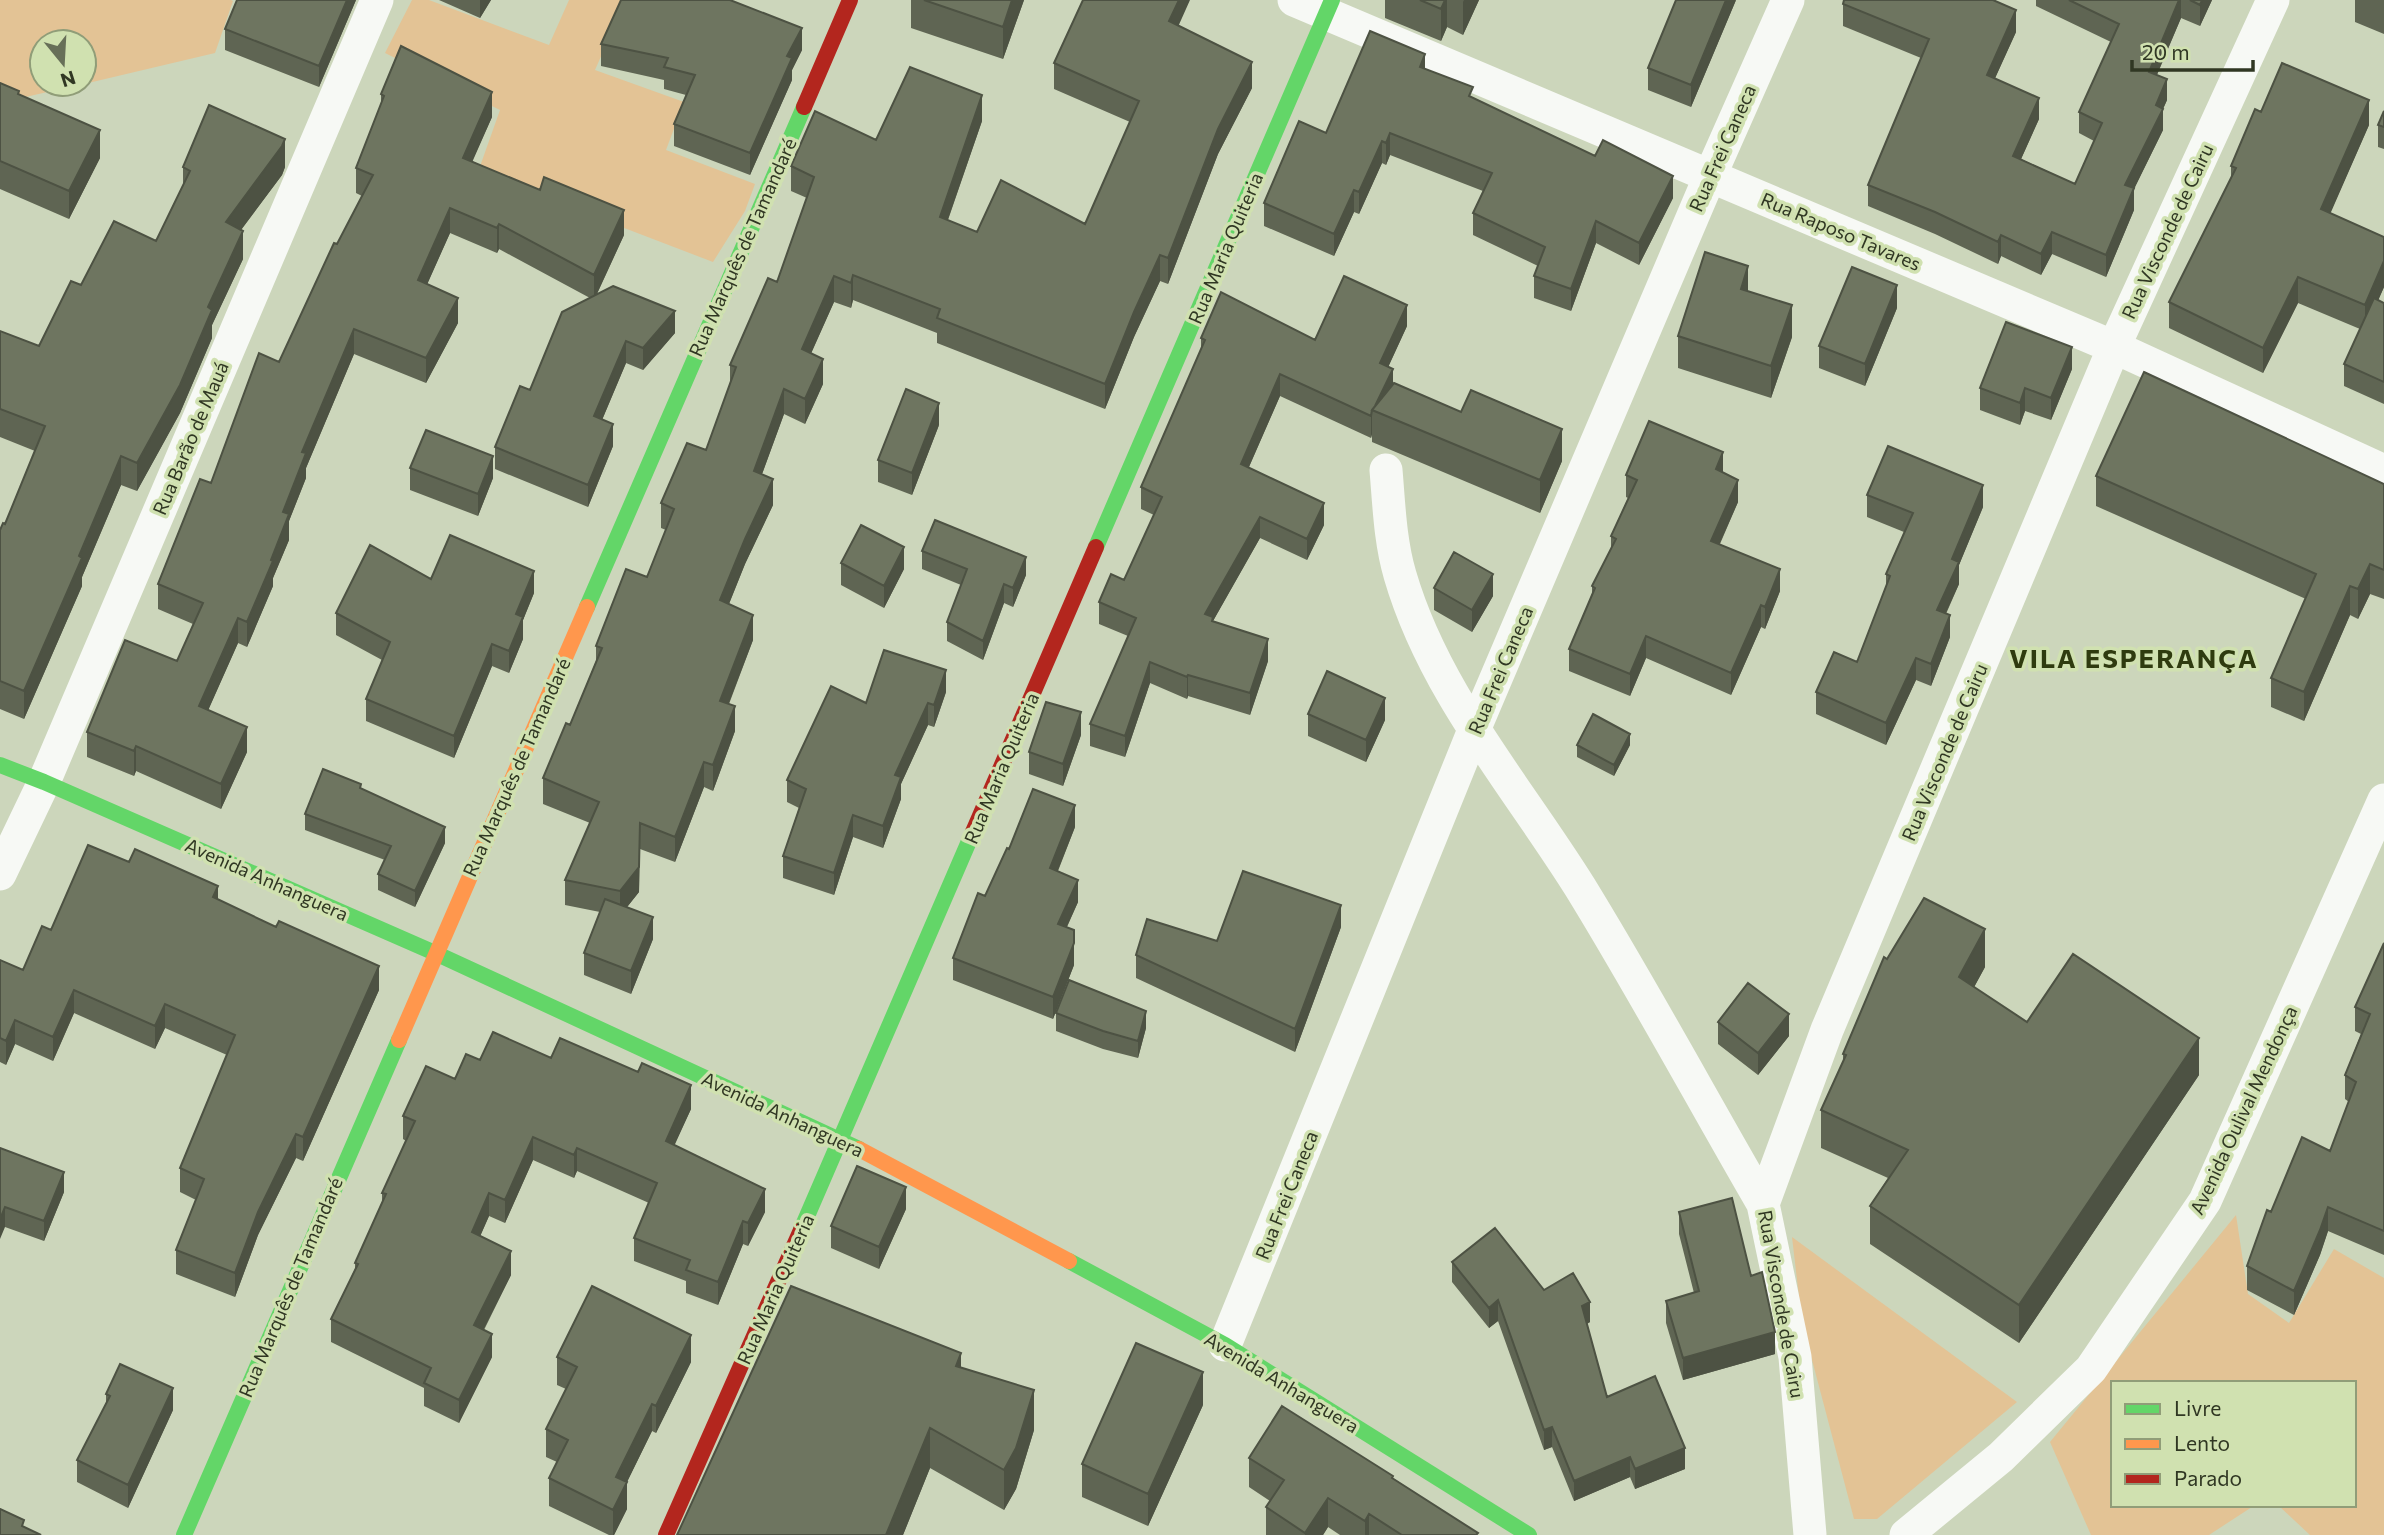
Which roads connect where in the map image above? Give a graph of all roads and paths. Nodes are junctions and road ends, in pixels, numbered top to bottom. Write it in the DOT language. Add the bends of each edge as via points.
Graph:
graph roads {
  1 [pos="377,0"];
  2 [pos="850,0"];
  3 [pos="1294,0"];
  4 [pos="1788,0"];
  5 [pos="2273,0"];
  6 [pos="1329,7"];
  7 [pos="1710,176"];
  8 [pos="2114,347"];
  9 [pos="1385,470"];
  10 [pos="2384,471"];
  11 [pos="1474,730"];
  12 [pos="0,765"];
  13 [pos="44,782"];
  14 [pos="2384,800"];
  15 [pos="0,874"];
  16 [pos="435,953"];
  17 [pos="841,1139"];
  18 [pos="1763,1204"];
  19 [pos="1225,1345"];
  20 [pos="184,1535"];
  21 [pos="666,1535"];
  22 [pos="1530,1535"];
  23 [pos="1810,1535"];
  24 [pos="1906,1535"];
  1 -- 13 [label="street, Rua Barão de Mauá"];
  2 -- 16 [label="street, Rua Marquês de Tamandaré"];
  3 -- 6 [label="street, Rua Raposo Tavares"];
  4 -- 7 [label="street, Rua Frei Caneca"];
  5 -- 8 [label="street, Rua Visconde de Cairu"];
  6 -- 7 [label="street, Rua Raposo Tavares"];
  6 -- 17 [label="street, Rua Maria Quiteria"];
  7 -- 8 [label="street, Rua Raposo Tavares"];
  7 -- 11 [label="street, Rua Frei Caneca"];
  8 -- 10 [label="street, Rua Raposo Tavares"];
  8 -- 18 [label="street, Rua Visconde de Cairu" via="1827,1030"];
  9 -- 11 [label="street" via="1392,542 1417,623"];
  11 -- 18 [label="street" via="1579,887"];
  11 -- 19 [label="street, Rua Frei Caneca"];
  12 -- 13 [label="street, Avenida Anhanguera"];
  13 -- 15 [label="street, Rua Barão de Mauá"];
  13 -- 16 [label="street, Avenida Anhanguera"];
  14 -- 24 [label="street, Avenida Oulival Mendonça" via="2205,1201 2091,1368 2001,1457"];
  16 -- 17 [label="street, Avenida Anhanguera"];
  16 -- 20 [label="street, Rua Marquês de Tamandaré"];
  17 -- 19 [label="street, Avenida Anhanguera"];
  17 -- 21 [label="street, Rua Maria Quiteria"];
  18 -- 23 [label="street, Rua Visconde de Cairu" via="1795,1357"];
  19 -- 22 [label="street, Avenida Anhanguera"];
}
